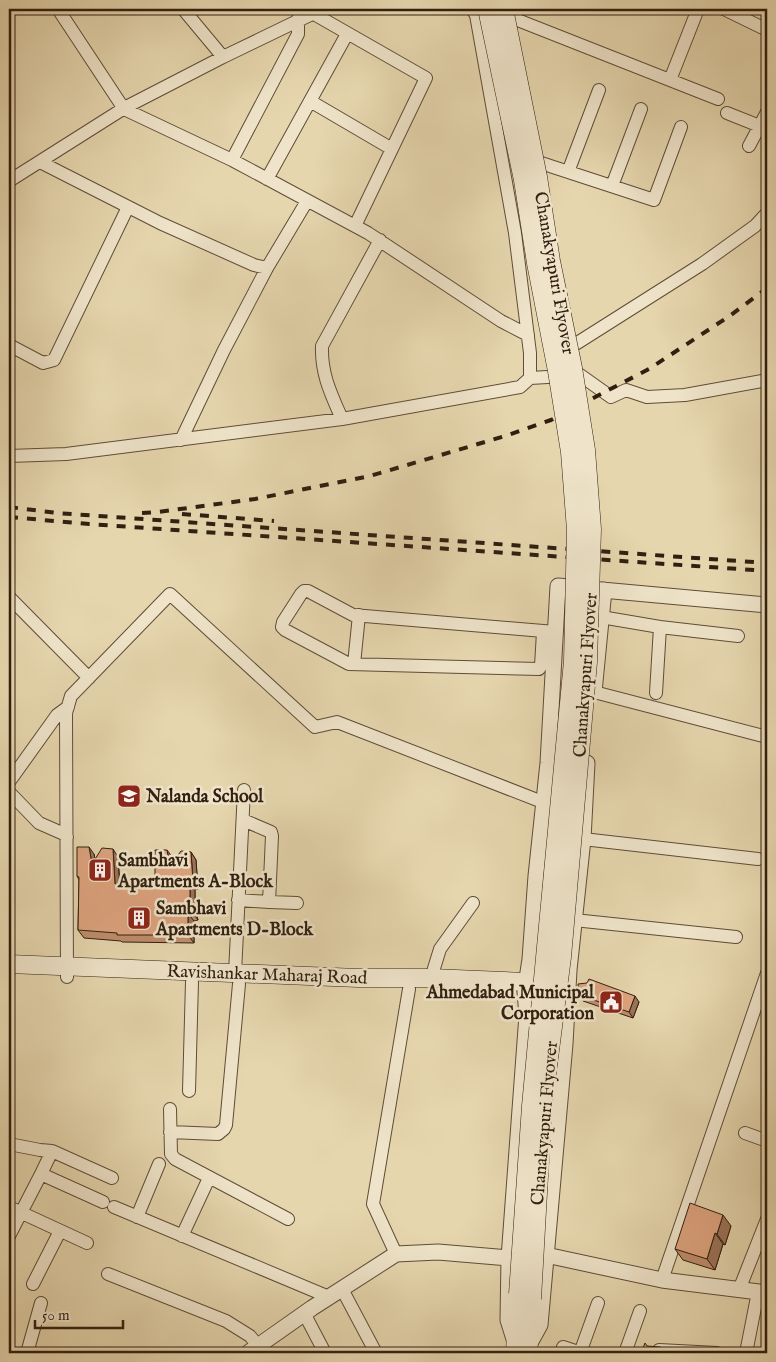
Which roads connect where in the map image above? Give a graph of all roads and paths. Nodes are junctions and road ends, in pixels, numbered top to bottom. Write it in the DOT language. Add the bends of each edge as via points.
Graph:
graph roads {
  1 [pos="58,9"];
  2 [pos="183,9"];
  3 [pos="472,9"];
  4 [pos="487,9"];
  5 [pos="698,9"];
  6 [pos="724,9"];
  7 [pos="511,12"];
  8 [pos="308,13"];
  9 [pos="767,30"];
  10 [pos="347,34"];
  11 [pos="224,57"];
  12 [pos="670,80"];
  13 [pos="599,90"];
  14 [pos="718,99"];
  15 [pos="310,101"];
  16 [pos="124,109"];
  17 [pos="641,109"];
  18 [pos="767,112"];
  19 [pos="727,113"];
  20 [pos="681,127"];
  21 [pos="764,127"];
  22 [pos="749,146"];
  23 [pos="392,149"];
  24 [pos="232,160"];
  25 [pos="40,162"];
  26 [pos="541,163"];
  27 [pos="568,172"];
  28 [pos="267,179"];
  29 [pos="9,182"];
  30 [pos="612,186"];
  31 [pos="307,201"];
  32 [pos="128,207"];
  33 [pos="767,213"];
  34 [pos="355,226"];
  35 [pos="380,240"];
  36 [pos="268,268"];
  37 [pos="528,335"];
  38 [pos="9,345"];
  39 [pos="574,346"];
  40 [pos="580,375"];
  41 [pos="530,378"];
  42 [pos="767,380"];
  43 [pos="342,418"];
  44 [pos="181,440"];
  45 [pos="9,456"];
  46 [pos="604,590"];
  47 [pos="9,597"];
  48 [pos="767,605"];
  49 [pos="358,615"];
  50 [pos="602,617"];
  51 [pos="660,627"];
  52 [pos="549,632"];
  53 [pos="738,636"];
  54 [pos="354,664"];
  55 [pos="89,678"];
  56 [pos="594,692"];
  57 [pos="656,693"];
  58 [pos="68,707"];
  59 [pos="763,736"];
  60 [pos="9,782"];
  61 [pos="244,790"];
  62 [pos="9,792"];
  63 [pos="545,803"];
  64 [pos="243,820"];
  65 [pos="66,838"];
  66 [pos="583,839"];
  67 [pos="758,859"];
  68 [pos="238,900"];
  69 [pos="269,902"];
  70 [pos="473,902"];
  71 [pos="297,903"];
  72 [pos="574,920"];
  73 [pos="736,937"];
  74 [pos="9,964"];
  75 [pos="569,970"];
  76 [pos="67,972"];
  77 [pos="767,973"];
  78 [pos="9,975"];
  79 [pos="237,978"];
  80 [pos="431,978"];
  81 [pos="192,982"];
  82 [pos="526,987"];
  83 [pos="409,989"];
  84 [pos="568,1010"];
  85 [pos="189,1091"];
  86 [pos="170,1109"];
  87 [pos="170,1132"];
  88 [pos="745,1133"];
  89 [pos="767,1140"];
  90 [pos="9,1144"];
  91 [pos="52,1150"];
  92 [pos="159,1164"];
  93 [pos="40,1174"];
  94 [pos="112,1178"];
  95 [pos="209,1178"];
  96 [pos="14,1210"];
  97 [pos="136,1217"];
  98 [pos="288,1219"];
  99 [pos="767,1219"];
  100 [pos="60,1231"];
  101 [pos="765,1233"];
  102 [pos="9,1236"];
  103 [pos="182,1236"];
  104 [pos="86,1244"];
  105 [pos="396,1254"];
  106 [pos="546,1255"];
  107 [pos="509,1258"];
  108 [pos="108,1274"];
  109 [pos="662,1280"];
  110 [pos="33,1284"];
  111 [pos="342,1289"];
  112 [pos="739,1290"];
  113 [pos="763,1293"];
  114 [pos="525,1296"];
  115 [pos="329,1297"];
  116 [pos="41,1303"];
  117 [pos="598,1303"];
  118 [pos="640,1311"];
  119 [pos="304,1314"];
  120 [pos="563,1347"];
  121 [pos="253,1350"];
  122 [pos="522,1350"];
  123 [pos="659,1350"];
  124 [pos="690,1352"];
  125 [pos="27,1353"];
  126 [pos="326,1353"];
  127 [pos="376,1353"];
  128 [pos="581,1353"];
  129 [pos="625,1353"];
  130 [pos="717,1353"];
  131 [pos="746,1353"];
  1 -- 16 [label="street"];
  2 -- 11 [label="street"];
  3 -- 37 [label="street" via="476,15 514,234"];
  4 -- 114 [label="main road, Chanakyapuri Flyover, bridge" via="558,371 570,452 576,530 573,661 531,1106"];
  5 -- 12 [label="street"];
  6 -- 9 [label="street"];
  7 -- 12 [label="street"];
  7 -- 26 [label="street"];
  7 -- 114 [label="main road, Chanakyapuri Flyover, bridge" via="586,450 592,529 588,662 562,957 543,1104"];
  8 -- 10 [label="street"];
  8 -- 11 [label="street"];
  8 -- 24 [label="street"];
  10 -- 15 [label="street"];
  10 -- 23 [label="street" via="426,78"];
  11 -- 16 [label="street"];
  12 -- 14 [label="street"];
  13 -- 27 [label="street"];
  15 -- 23 [label="street"];
  15 -- 28 [label="street"];
  16 -- 24 [label="street"];
  16 -- 25 [label="street"];
  17 -- 30 [label="street"];
  18 -- 21 [label="street"];
  19 -- 21 [label="street"];
  20 -- 30 [label="street" via="654,200"];
  21 -- 22 [label="street"];
  23 -- 34 [label="street"];
  24 -- 28 [label="street"];
  25 -- 29 [label="street"];
  25 -- 32 [label="street"];
  26 -- 27 [label="street"];
  26 -- 39 [label="street"];
  27 -- 30 [label="street"];
  28 -- 31 [label="street"];
  31 -- 34 [label="street"];
  31 -- 36 [label="street"];
  32 -- 36 [label="street" via="254,266"];
  32 -- 38 [label="street" via="54,360 43,363"];
  33 -- 39 [label="street" via="755,226 702,264"];
  34 -- 35 [label="street"];
  35 -- 37 [label="street"];
  35 -- 43 [label="street" via="322,346 324,378"];
  36 -- 44 [label="street"];
  37 -- 41 [label="street"];
  39 -- 40 [label="street"];
  40 -- 41 [label="street"];
  40 -- 42 [label="street" via="611,397 626,390 647,397 685,395"];
  41 -- 43 [label="street" via="520,387"];
  43 -- 44 [label="street"];
  44 -- 45 [label="street" via="66,454"];
  46 -- 48 [label="street"];
  46 -- 50 [label="street"];
  46 -- 52 [label="street" via="558,586"];
  47 -- 55 [label="street"];
  49 -- 52 [label="street"];
  49 -- 54 [label="street"];
  49 -- 54 [label="street" via="304,591 282,627"];
  50 -- 51 [label="street"];
  50 -- 56 [label="street"];
  51 -- 53 [label="street"];
  51 -- 57 [label="street"];
  52 -- 54 [label="street" via="539,669"];
  52 -- 63 [label="street"];
  55 -- 58 [label="street" via="71,696"];
  55 -- 63 [label="street" via="170,594 315,727 337,722"];
  56 -- 59 [label="street"];
  56 -- 66 [label="street"];
  58 -- 60 [label="street" via="57,715"];
  58 -- 65 [label="street"];
  61 -- 64 [label="street"];
  62 -- 65 [label="street" via="39,823 64,834"];
  63 -- 82 [label="street"];
  64 -- 68 [label="street"];
  64 -- 69 [label="street" via="271,832"];
  65 -- 76 [label="street"];
  66 -- 67 [label="street"];
  66 -- 72 [label="street"];
  68 -- 69 [label="street"];
  68 -- 79 [label="street"];
  69 -- 71 [label="street"];
  70 -- 80 [label="street" via="440,949"];
  72 -- 73 [label="street"];
  72 -- 75 [label="street"];
  74 -- 76 [label="main road, Ravishankar Maharaj Road"];
  75 -- 82 [label="street" via="552,982"];
  75 -- 84 [label="street"];
  76 -- 78 [label="main road, Ravishankar Maharaj Road"];
  76 -- 79 [label="main road, Ravishankar Maharaj Road"];
  76 -- 81 [label="main road, Ravishankar Maharaj Road"];
  77 -- 109 [label="street"];
  79 -- 80 [label="main road, Ravishankar Maharaj Road"];
  79 -- 81 [label="main road, Ravishankar Maharaj Road"];
  79 -- 83 [label="main road, Ravishankar Maharaj Road"];
  79 -- 87 [label="street" via="226,1125 218,1134"];
  80 -- 82 [label="main road, Ravishankar Maharaj Road"];
  81 -- 85 [label="street"];
  82 -- 83 [label="main road, Ravishankar Maharaj Road"];
  82 -- 84 [label="street" via="552,996"];
  82 -- 107 [label="street" via="527,1015"];
  83 -- 105 [label="street" via="373,1204"];
  84 -- 106 [label="street"];
  86 -- 87 [label="street"];
  87 -- 95 [label="street" via="171,1154 175,1159"];
  88 -- 89 [label="street"];
  90 -- 91 [label="street"];
  91 -- 93 [label="street"];
  91 -- 94 [label="street"];
  92 -- 97 [label="street"];
  93 -- 96 [label="street"];
  93 -- 97 [label="street"];
  95 -- 98 [label="street"];
  95 -- 103 [label="street"];
  96 -- 100 [label="street"];
  96 -- 102 [label="street"];
  97 -- 103 [label="street"];
  99 -- 101 [label="street"];
  100 -- 104 [label="street"];
  100 -- 110 [label="street"];
  101 -- 112 [label="street"];
  103 -- 115 [label="street"];
  105 -- 107 [label="street" via="438,1252"];
  105 -- 111 [label="street"];
  106 -- 109 [label="street"];
  106 -- 122 [label="street" via="540,1325"];
  107 -- 122 [label="street" via="508,1320"];
  108 -- 121 [label="street" via="226,1320 250,1336"];
  109 -- 112 [label="street"];
  111 -- 115 [label="street"];
  111 -- 127 [label="street"];
  112 -- 113 [label="street"];
  113 -- 131 [label="street"];
  114 -- 122 [label="main road, Chanakyapuri Flyover"];
  115 -- 119 [label="street"];
  116 -- 125 [label="street"];
  117 -- 128 [label="street"];
  118 -- 129 [label="street"];
  119 -- 121 [label="street"];
  119 -- 126 [label="street"];
  120 -- 128 [label="street"];
  123 -- 124 [label="street"];
  124 -- 130 [label="street"];
}
